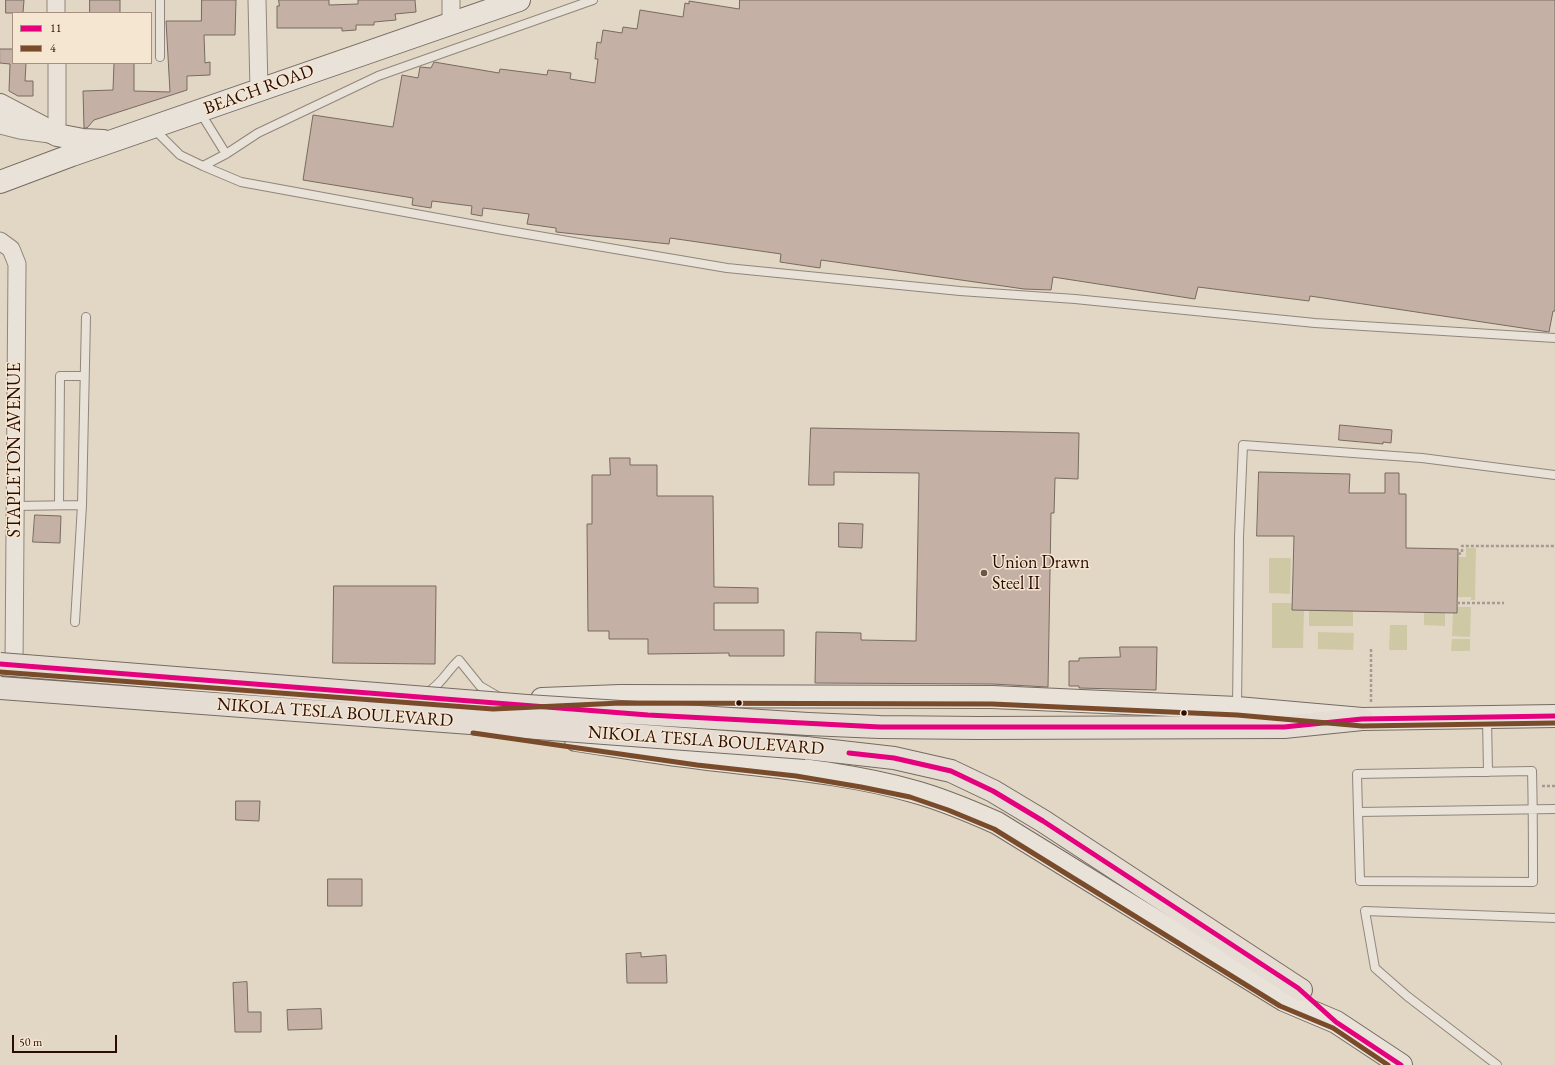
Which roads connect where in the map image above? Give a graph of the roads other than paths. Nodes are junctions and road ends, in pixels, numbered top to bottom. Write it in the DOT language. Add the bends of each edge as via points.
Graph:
graph roads {
  1 [pos="56,0"];
  2 [pos="160,0"];
  3 [pos="257,0"];
  4 [pos="451,0"];
  5 [pos="520,0"];
  6 [pos="593,0"];
  7 [pos="56,12"];
  8 [pos="451,22"];
  9 [pos="160,57"];
  10 [pos="57,64"];
  11 [pos="260,90"];
  12 [pos="0,105"];
  13 [pos="200,111"];
  14 [pos="0,125"];
  15 [pos="153,127"];
  16 [pos="57,135"];
  17 [pos="110,142"];
  18 [pos="226,154"];
  19 [pos="203,166"];
  20 [pos="0,182"];
  21 [pos="0,241"];
  22 [pos="86,317"];
  23 [pos="1555,338"];
  24 [pos="84,376"];
  25 [pos="1555,475"];
  26 [pos="82,505"];
  27 [pos="15,506"];
  28 [pos="59,506"];
  29 [pos="75,622"];
  30 [pos="3,669"];
  31 [pos="0,688"];
  32 [pos="420,696"];
  33 [pos="700,696"];
  34 [pos="512,701"];
  35 [pos="1237,708"];
  36 [pos="1555,716"];
  37 [pos="1487,717"];
  38 [pos="1366,719"];
  39 [pos="698,758"];
  40 [pos="1488,772"];
  41 [pos="1532,809"];
  42 [pos="1555,809"];
  43 [pos="1358,812"];
  44 [pos="1555,918"];
  45 [pos="1301,990"];
  46 [pos="1336,1022"];
  47 [pos="1401,1065"];
  48 [pos="1497,1065"];
  1 -- 7 [label="street"];
  2 -- 9 [label="lane"];
  3 -- 11 [label="street"];
  4 -- 8 [label="street"];
  5 -- 8 [label="main road, BEACH ROAD"];
  6 -- 18 [label="lane" via="378,76 258,133"];
  8 -- 11 [label="main road, BEACH ROAD"];
  10 -- 16 [label="street"];
  11 -- 13 [label="main road, BEACH ROAD"];
  12 -- 16 [label="main road"];
  13 -- 15 [label="main road, BEACH ROAD"];
  13 -- 18 [label="lane"];
  14 -- 16 [label="street"];
  15 -- 17 [label="main road, BEACH ROAD"];
  15 -- 19 [label="lane" via="180,155"];
  16 -- 17 [label="main road"];
  17 -- 20 [label="main road, BEACH ROAD"];
  18 -- 19 [label="lane"];
  19 -- 23 [label="lane" via="241,182 727,268 1315,323"];
  21 -- 27 [label="street, STAPLETON AVENUE" via="11,249 17,264"];
  22 -- 24 [label="lane"];
  24 -- 26 [label="lane"];
  24 -- 28 [label="lane" via="60,376"];
  25 -- 35 [label="lane" via="1422,458 1243,445"];
  26 -- 28 [label="lane"];
  26 -- 29 [label="lane"];
  27 -- 28 [label="lane"];
  27 -- 30 [label="street, STAPLETON AVENUE"];
  30 -- 32 [label="main road"];
  30 -- 38 [label="highway, NIKOLA TESLA BOULEVARD, bridge" via="535,707 880,727 1284,727"];
  30 -- 39 [label="main road" via="40,682 494,728"];
  31 -- 45 [label="highway, NIKOLA TESLA BOULEVARD, bridge" via="806,748 894,758 944,769 994,790"];
  32 -- 34 [label="main road"];
  32 -- 34 [label="lane" via="444,680 451,668 460,660 480,686"];
  33 -- 34 [label="main road" via="620,696"];
  33 -- 35 [label="main road" via="992,697"];
  33 -- 39 [label="lane"];
  35 -- 38 [label="main road"];
  36 -- 37 [label="main road"];
  37 -- 38 [label="main road"];
  37 -- 40 [label="lane"];
  39 -- 46 [label="main road" via="797,769 862,780 912,790 951,803 997,823 1284,1000"];
  40 -- 41 [label="lane" via="1532,771"];
  40 -- 43 [label="lane" via="1357,774"];
  41 -- 42 [label="lane"];
  41 -- 43 [label="lane"];
  41 -- 43 [label="lane" via="1533,882 1360,881"];
  44 -- 48 [label="lane" via="1365,910 1375,968 1407,996"];
  45 -- 46 [label="main road, NIKOLA TESLA BOULEVARD"];
  46 -- 47 [label="main road"];
}
